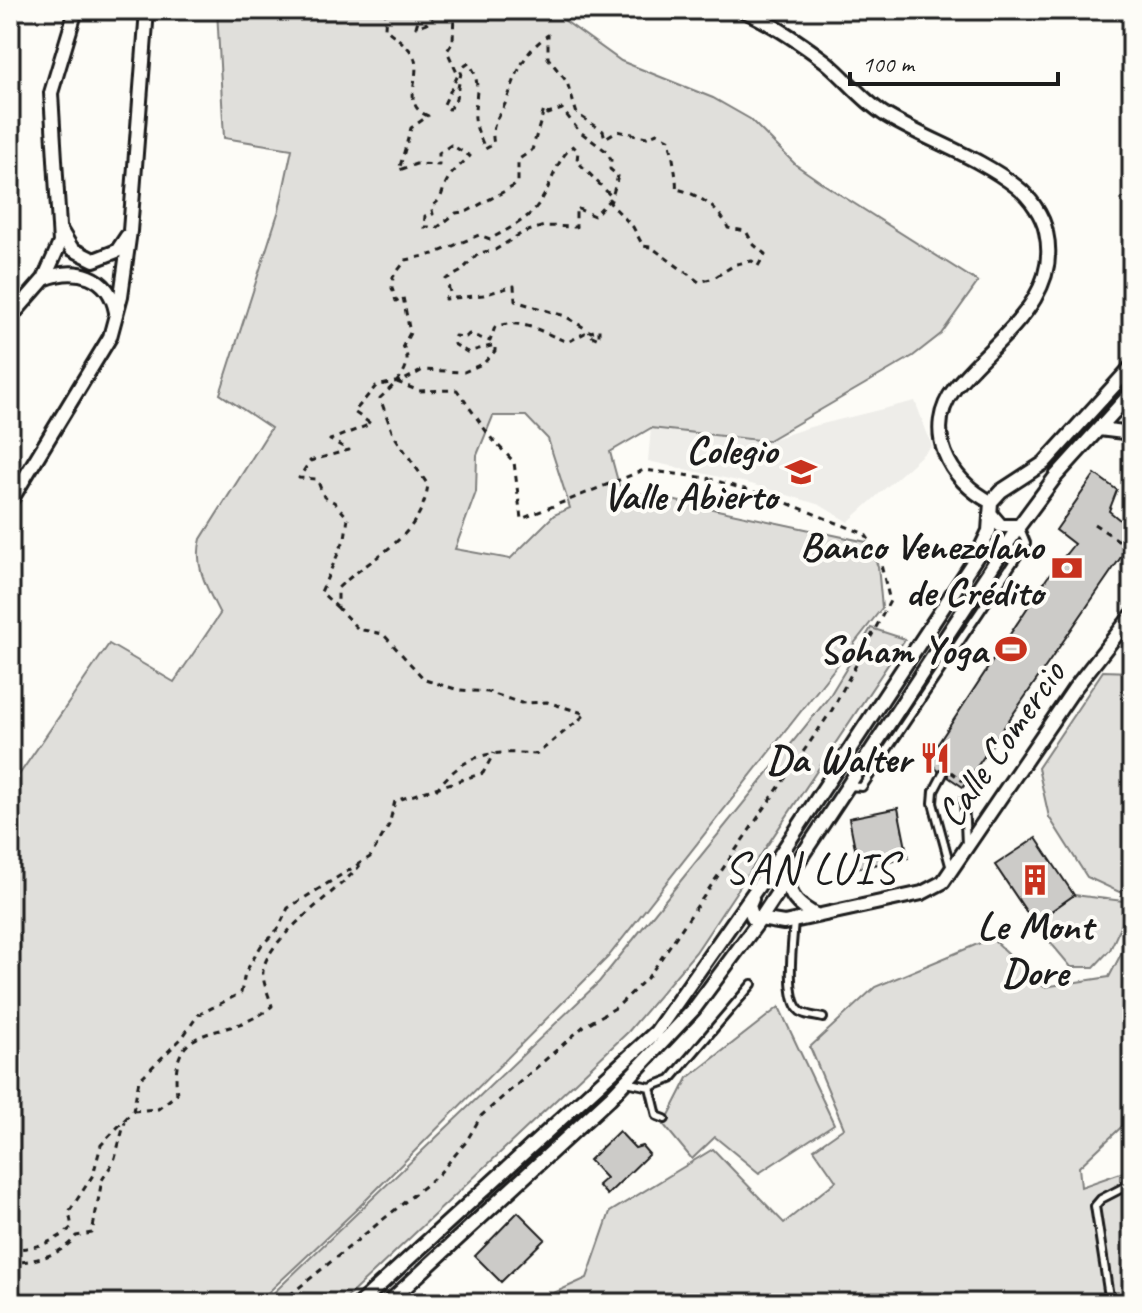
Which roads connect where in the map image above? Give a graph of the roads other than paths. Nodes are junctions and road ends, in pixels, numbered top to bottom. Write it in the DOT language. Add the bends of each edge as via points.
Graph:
graph roads {
  1 [pos="76,10"];
  2 [pos="147,10"];
  3 [pos="742,10"];
  4 [pos="61,228"];
  5 [pos="130,231"];
  6 [pos="44,279"];
  7 [pos="10,318"];
  8 [pos="117,319"];
  9 [pos="1132,366"];
  10 [pos="1132,392"];
  11 [pos="1099,429"];
  12 [pos="1132,433"];
  13 [pos="20,485"];
  14 [pos="10,495"];
  15 [pos="10,502"];
  16 [pos="991,508"];
  17 [pos="1019,526"];
  18 [pos="1132,615"];
  19 [pos="943,774"];
  20 [pos="964,798"];
  21 [pos="966,849"];
  22 [pos="951,870"];
  23 [pos="791,871"];
  24 [pos="754,892"];
  25 [pos="816,915"];
  26 [pos="794,920"];
  27 [pos="759,921"];
  28 [pos="707,958"];
  29 [pos="724,970"];
  30 [pos="752,984"];
  31 [pos="823,1018"];
  32 [pos="626,1082"];
  33 [pos="650,1087"];
  34 [pos="665,1119"];
  35 [pos="1132,1183"];
  36 [pos="360,1303"];
  37 [pos="388,1303"];
  38 [pos="1110,1303"];
  1 -- 4 [label="street" via="51,93"];
  2 -- 5 [label="street"];
  3 -- 16 [label="street" via="825,62 884,114 1018,187 1039,214 1048,249 1043,282 1028,310 954,389 940,425 949,466"];
  4 -- 5 [label="street" via="67,245 94,260 117,251"];
  4 -- 6 [label="street" via="57,256"];
  5 -- 8 [label="street"];
  6 -- 7 [label="street"];
  6 -- 8 [label="street" via="64,272 95,278 107,288"];
  8 -- 13 [label="street"];
  9 -- 16 [label="street" via="1044,463 1004,488"];
  10 -- 11 [label="street"];
  11 -- 12 [label="street"];
  11 -- 17 [label="street"];
  13 -- 14 [label="street"];
  13 -- 15 [label="street"];
  16 -- 17 [label="street" via="1001,526"];
  16 -- 24 [label="street" via="986,541 977,556"];
  17 -- 23 [label="street"];
  18 -- 21 [label="street, Calle Comercio" via="1074,689"];
  19 -- 22 [label="lane" via="933,803"];
  20 -- 21 [label="lane"];
  21 -- 22 [label="street, Calle Comercio"];
  22 -- 25 [label="street, Calle Comercio" via="943,882 922,893"];
  23 -- 25 [label="street" via="788,883 794,899"];
  23 -- 27 [label="street"];
  24 -- 27 [label="street" via="750,912"];
  24 -- 28 [label="street"];
  25 -- 26 [label="street, Calle Comercio"];
  26 -- 27 [label="street, Calle Comercio"];
  26 -- 31 [label="lane" via="790,966 796,1006"];
  27 -- 29 [label="street"];
  28 -- 29 [label="street" via="723,954"];
  28 -- 36 [label="street" via="656,1032 624,1065"];
  29 -- 32 [label="street" via="670,1038"];
  30 -- 33 [label="lane" via="671,1079"];
  32 -- 33 [label="lane"];
  32 -- 37 [label="street"];
  33 -- 34 [label="lane" via="653,1109"];
  35 -- 38 [label="lane" via="1095,1206"];
}
